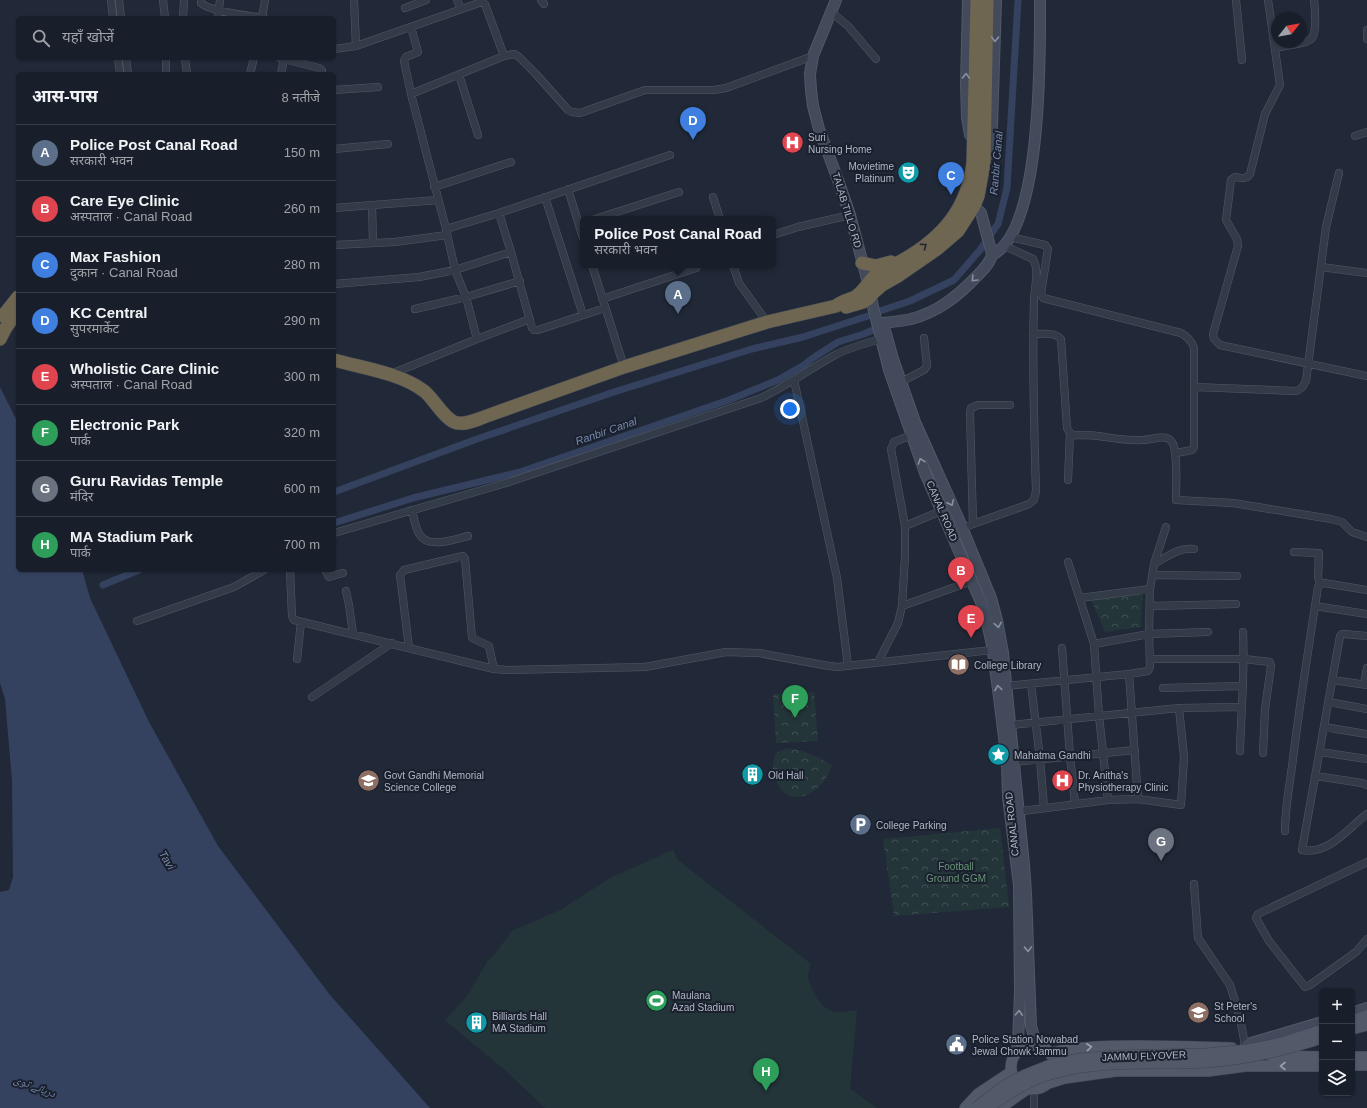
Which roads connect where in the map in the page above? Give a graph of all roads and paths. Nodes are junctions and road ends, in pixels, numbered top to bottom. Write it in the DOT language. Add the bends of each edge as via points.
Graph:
graph roads {
  1 [pos="111,0"];
  2 [pos="119,0"];
  3 [pos="163,0"];
  4 [pos="184,0"];
  5 [pos="201,0"];
  6 [pos="220,0"];
  7 [pos="265,0"];
  8 [pos="354,0"];
  9 [pos="426,0"];
  10 [pos="456,0"];
  11 [pos="836,0"];
  12 [pos="968,0"];
  13 [pos="977,0"];
  14 [pos="987,0"];
  15 [pos="996,0"];
  16 [pos="1040,0"];
  17 [pos="1236,0"];
  18 [pos="1268,0"];
  19 [pos="1314,0"];
  20 [pos="405,8"];
  21 [pos="461,9"];
  22 [pos="830,12"];
  23 [pos="218,14"];
  24 [pos="113,16"];
  25 [pos="121,16"];
  26 [pos="165,16"];
  27 [pos="183,16"];
  28 [pos="240,16"];
  29 [pos="262,16"];
  30 [pos="1271,21"];
  31 [pos="411,27"];
  32 [pos="1367,30"];
  33 [pos="1367,39"];
  34 [pos="1307,42"];
  35 [pos="356,46"];
  36 [pos="1275,48"];
  37 [pos="336,49"];
  38 [pos="504,56"];
  39 [pos="813,56"];
  40 [pos="876,59"];
  41 [pos="118,60"];
  42 [pos="126,60"];
  43 [pos="166,60"];
  44 [pos="185,60"];
  45 [pos="254,60"];
  46 [pos="282,60"];
  47 [pos="289,60"];
  48 [pos="1242,60"];
  49 [pos="120,72"];
  50 [pos="128,72"];
  51 [pos="166,72"];
  52 [pos="187,72"];
  53 [pos="250,72"];
  54 [pos="281,72"];
  55 [pos="322,72"];
  56 [pos="459,75"];
  57 [pos="378,87"];
  58 [pos="336,90"];
  59 [pos="979,91"];
  60 [pos="411,94"];
  61 [pos="1367,132"];
  62 [pos="478,136"];
  63 [pos="1355,136"];
  64 [pos="974,141"];
  65 [pos="388,144"];
  66 [pos="336,149"];
  67 [pos="670,155"];
  68 [pos="511,162"];
  69 [pos="984,163"];
  70 [pos="1339,173"];
  71 [pos="434,187"];
  72 [pos="568,189"];
  73 [pos="679,192"];
  74 [pos="545,197"];
  75 [pos="714,197"];
  76 [pos="438,200"];
  77 [pos="372,205"];
  78 [pos="974,206"];
  79 [pos="336,208"];
  80 [pos="498,213"];
  81 [pos="850,215"];
  82 [pos="604,216"];
  83 [pos="719,216"];
  84 [pos="580,221"];
  85 [pos="447,232"];
  86 [pos="776,234"];
  87 [pos="1010,237"];
  88 [pos="373,242"];
  89 [pos="336,245"];
  90 [pos="1005,246"];
  91 [pos="991,251"];
  92 [pos="511,252"];
  93 [pos="905,259"];
  94 [pos="862,263"];
  95 [pos="1321,267"];
  96 [pos="593,268"];
  97 [pos="696,268"];
  98 [pos="733,268"];
  99 [pos="455,270"];
  100 [pos="1367,273"];
  101 [pos="520,281"];
  102 [pos="336,284"];
  103 [pos="871,290"];
  104 [pos="466,298"];
  105 [pos="16,299"];
  106 [pos="602,299"];
  107 [pos="605,308"];
  108 [pos="415,309"];
  109 [pos="16,313"];
  110 [pos="583,315"];
  111 [pos="530,319"];
  112 [pos="0,321"];
  113 [pos="767,322"];
  114 [pos="1033,334"];
  115 [pos="924,338"];
  116 [pos="477,339"];
  117 [pos="881,339"];
  118 [pos="0,340"];
  119 [pos="336,361"];
  120 [pos="1308,363"];
  121 [pos="624,367"];
  122 [pos="389,374"];
  123 [pos="1367,376"];
  124 [pos="794,380"];
  125 [pos="901,382"];
  126 [pos="1194,388"];
  127 [pos="1010,405"];
  128 [pos="1070,434"];
  129 [pos="912,436"];
  130 [pos="1176,453"];
  131 [pos="1068,480"];
  132 [pos="412,510"];
  133 [pos="941,511"];
  134 [pos="973,524"];
  135 [pos="905,526"];
  136 [pos="1166,527"];
  137 [pos="962,528"];
  138 [pos="336,532"];
  139 [pos="468,536"];
  140 [pos="1367,537"];
  141 [pos="1194,549"];
  142 [pos="1294,552"];
  143 [pos="1068,562"];
  144 [pos="1154,564"];
  145 [pos="260,572"];
  146 [pos="290,572"];
  147 [pos="326,572"];
  148 [pos="343,573"];
  149 [pos="1152,575"];
  150 [pos="1237,576"];
  151 [pos="972,581"];
  152 [pos="1320,584"];
  153 [pos="1150,588"];
  154 [pos="1367,590"];
  155 [pos="346,591"];
  156 [pos="1080,598"];
  157 [pos="1236,604"];
  158 [pos="902,606"];
  159 [pos="1150,606"];
  160 [pos="1315,606"];
  161 [pos="1367,614"];
  162 [pos="137,620"];
  163 [pos="301,622"];
  164 [pos="1208,632"];
  165 [pos="1243,632"];
  166 [pos="353,634"];
  167 [pos="1149,634"];
  168 [pos="1367,636"];
  169 [pos="392,643"];
  170 [pos="1094,644"];
  171 [pos="409,648"];
  172 [pos="1062,648"];
  173 [pos="992,650"];
  174 [pos="297,659"];
  175 [pos="1150,659"];
  176 [pos="1244,659"];
  177 [pos="878,662"];
  178 [pos="848,666"];
  179 [pos="1367,668"];
  180 [pos="494,669"];
  181 [pos="1129,674"];
  182 [pos="1096,678"];
  183 [pos="1333,680"];
  184 [pos="1064,681"];
  185 [pos="1031,684"];
  186 [pos="1366,684"];
  187 [pos="1006,686"];
  188 [pos="1243,686"];
  189 [pos="1163,688"];
  190 [pos="312,697"];
  191 [pos="1328,702"];
  192 [pos="1241,707"];
  193 [pos="1180,708"];
  194 [pos="1367,709"];
  195 [pos="1132,713"];
  196 [pos="1099,716"];
  197 [pos="1067,720"];
  198 [pos="1035,722"];
  199 [pos="1010,725"];
  200 [pos="1324,727"];
  201 [pos="1367,734"];
  202 [pos="1135,750"];
  203 [pos="1240,752"];
  204 [pos="1320,752"];
  205 [pos="1102,753"];
  206 [pos="1263,753"];
  207 [pos="1070,756"];
  208 [pos="1040,759"];
  209 [pos="1367,759"];
  210 [pos="1014,762"];
  211 [pos="1316,776"];
  212 [pos="1367,785"];
  213 [pos="1138,799"];
  214 [pos="1108,800"];
  215 [pos="1075,804"];
  216 [pos="1044,808"];
  217 [pos="1014,812"];
  218 [pos="1367,814"];
  219 [pos="1285,831"];
  220 [pos="1367,862"];
  221 [pos="1194,884"];
  222 [pos="1367,939"];
  223 [pos="1367,1008"];
  224 [pos="1355,1012"];
  225 [pos="1367,1016"];
  226 [pos="1355,1020"];
  227 [pos="1319,1023"];
  228 [pos="1367,1025"];
  229 [pos="1355,1028"];
  230 [pos="1319,1031"];
  231 [pos="1319,1039"];
  232 [pos="1036,1044"];
  233 [pos="1244,1047"];
  234 [pos="1016,1052"];
  235 [pos="1051,1053"];
  236 [pos="1319,1057"];
  237 [pos="1355,1057"];
  238 [pos="1367,1057"];
  239 [pos="1355,1065"];
  240 [pos="1367,1065"];
  241 [pos="1246,1066"];
  242 [pos="1319,1066"];
  243 [pos="1011,1072"];
  244 [pos="1049,1083"];
  245 [pos="1031,1089"];
  246 [pos="965,1108"];
  247 [pos="976,1108"];
  248 [pos="988,1108"];
  249 [pos="1000,1108"];
  250 [pos="1034,1108"];
  1 -- 24 [label="street"];
  2 -- 25 [label="street"];
  3 -- 26 [label="street"];
  4 -- 27 [label="street"];
  5 -- 23 [label="street" via="204,6"];
  6 -- 23 [label="street"];
  7 -- 29 [label="street"];
  8 -- 35 [label="street"];
  9 -- 20 [label="street"];
  10 -- 21 [label="street"];
  11 -- 22 [label="main road, TALAB TILLO RD"];
  64 -- 12 [label="main road, one-way" via="970,135 967,117"];
  13 -- 59 [label="highway"];
  14 -- 59 [label="highway"];
  15 -- 69 [label="main road, one-way" via="992,126 990,147"];
  16 -- 87 [label="main road" via="1037,130 1024,201"];
  17 -- 48 [label="street"];
  18 -- 30 [label="street"];
  19 -- 34 [label="street" via="1314,34"];
  21 -- 31 [label="street"];
  21 -- 38 [label="street" via="478,2 485,4"];
  22 -- 39 [label="main road, TALAB TILLO RD"];
  22 -- 40 [label="street" via="853,32"];
  23 -- 28 [label="street"];
  31 -- 35 [label="street"];
  31 -- 60 [label="street" via="418,52 406,57 404,61"];
  32 -- 33 [label="street"];
  35 -- 37 [label="street"];
  36 -- 120 [label="street" via="1279,88 1265,114 1250,174 1244,179 1231,180 1226,220 1237,239 1238,246 1213,334 1220,345"];
  38 -- 39 [label="street" via="514,54 519,57 568,110 580,113 638,91 726,88"];
  38 -- 56 [label="street"];
  39 -- 81 [label="main road, TALAB TILLO RD" via="810,74 813,106"];
  41 -- 49 [label="street"];
  42 -- 50 [label="street"];
  43 -- 51 [label="street"];
  44 -- 52 [label="street"];
  45 -- 53 [label="street"];
  46 -- 54 [label="street"];
  47 -- 55 [label="street" via="319,68"];
  56 -- 60 [label="street"];
  56 -- 62 [label="street"];
  57 -- 58 [label="street"];
  59 -- 64 [label="highway"];
  59 -- 69 [label="highway"];
  60 -- 71 [label="street"];
  61 -- 63 [label="street"];
  93 -- 64 [label="highway, one-way" via="938,235 958,211 971,177"];
  65 -- 66 [label="street"];
  67 -- 72 [label="street"];
  68 -- 71 [label="street"];
  69 -- 78 [label="highway"];
  70 -- 95 [label="street" via="1329,213"];
  71 -- 76 [label="street"];
  72 -- 74 [label="street"];
  72 -- 84 [label="street"];
  73 -- 82 [label="street"];
  74 -- 80 [label="street"];
  74 -- 110 [label="street"];
  75 -- 83 [label="street"];
  76 -- 77 [label="street"];
  76 -- 85 [label="street"];
  77 -- 79 [label="street"];
  77 -- 88 [label="street"];
  78 -- 91 [label="main road" via="981,213"];
  78 -- 103 [label="highway" via="950,239 925,258"];
  80 -- 85 [label="street"];
  80 -- 92 [label="street"];
  81 -- 86 [label="street"];
  81 -- 94 [label="main road, TALAB TILLO RD"];
  85 -- 88 [label="street" via="395,242"];
  85 -- 99 [label="street"];
  87 -- 90 [label="main road"];
  87 -- 126 [label="street" via="1045,245 1048,249 1041,293 1044,298 1136,320 1181,332 1187,336 1194,348"];
  88 -- 89 [label="street"];
  90 -- 91 [label="main road" via="1001,250"];
  90 -- 114 [label="street" via="1033,259 1037,267"];
  91 -- 125 [label="main road, CANAL ROAD, one-way" via="983,270 951,300 910,319 883,323"];
  92 -- 99 [label="street"];
  92 -- 101 [label="street"];
  93 -- 94 [label="highway" via="876,266"];
  93 -- 103 [label="highway" via="877,275"];
  94 -- 103 [label="main road, TALAB TILLO RD"];
  95 -- 100 [label="street"];
  95 -- 120 [label="street"];
  96 -- 106 [label="street"];
  97 -- 106 [label="street"];
  98 -- 113 [label="street" via="739,283"];
  99 -- 102 [label="street" via="419,278"];
  99 -- 104 [label="street"];
  101 -- 104 [label="street"];
  101 -- 111 [label="street"];
  103 -- 113 [label="highway" via="836,306"];
  103 -- 117 [label="main road, CANAL ROAD"];
  104 -- 108 [label="street"];
  104 -- 116 [label="street"];
  105 -- 112 [label="highway"];
  106 -- 107 [label="street"];
  107 -- 110 [label="street"];
  107 -- 121 [label="street"];
  109 -- 118 [label="highway"];
  110 -- 111 [label="street" via="538,330 532,328"];
  111 -- 116 [label="street"];
  113 -- 121 [label="highway"];
  114 -- 128 [label="street" via="1055,335 1061,339 1067,428"];
  114 -- 134 [label="street" via="1036,491 1034,500"];
  115 -- 125 [label="street" via="927,366"];
  116 -- 122 [label="street"];
  117 -- 124 [label="street" via="836,354"];
  117 -- 129 [label="main road, CANAL ROAD" via="888,370"];
  119 -- 122 [label="highway"];
  120 -- 123 [label="street"];
  120 -- 126 [label="street" via="1306,380 1296,391"];
  121 -- 122 [label="highway" via="462,423 453,422 425,392"];
  124 -- 132 [label="street" via="761,398 506,483"];
  124 -- 178 [label="street" via="837,578"];
  125 -- 137 [label="main road, CANAL ROAD, one-way" via="915,422"];
  126 -- 130 [label="street" via="1194,447 1192,450"];
  127 -- 134 [label="street" via="978,405 971,408"];
  128 -- 130 [label="street" via="1096,435 1127,441 1163,437 1172,441"];
  128 -- 131 [label="street"];
  133 -- 129 [label="main road, CANAL ROAD, one-way"];
  129 -- 135 [label="street" via="894,442 891,449"];
  130 -- 140 [label="street" via="1176,500 1233,503 1331,519 1342,522 1352,532"];
  132 -- 138 [label="street"];
  132 -- 139 [label="street" via="420,535 430,542"];
  133 -- 135 [label="street"];
  133 -- 151 [label="main road, CANAL ROAD"];
  134 -- 137 [label="street"];
  135 -- 158 [label="street"];
  136 -- 144 [label="street"];
  137 -- 187 [label="main road, CANAL ROAD, one-way" via="994,606"];
  141 -- 144 [label="street" via="1184,549"];
  142 -- 152 [label="street" via="1319,553"];
  143 -- 156 [label="street"];
  144 -- 149 [label="street"];
  145 -- 162 [label="street" via="228,590"];
  146 -- 163 [label="street" via="292,616 294,620"];
  147 -- 148 [label="street" via="329,577"];
  149 -- 150 [label="street"];
  149 -- 153 [label="street"];
  151 -- 158 [label="street"];
  151 -- 173 [label="main road, CANAL ROAD" via="985,614"];
  152 -- 154 [label="street"];
  152 -- 160 [label="street"];
  153 -- 156 [label="street"];
  153 -- 159 [label="street"];
  155 -- 166 [label="street"];
  156 -- 170 [label="street"];
  157 -- 159 [label="street"];
  158 -- 177 [label="street" via="898,623"];
  159 -- 167 [label="street"];
  160 -- 161 [label="street"];
  160 -- 219 [label="street"];
  163 -- 166 [label="street"];
  163 -- 174 [label="street"];
  164 -- 167 [label="street"];
  165 -- 176 [label="street"];
  166 -- 169 [label="street"];
  167 -- 170 [label="street"];
  167 -- 175 [label="street"];
  168 -- 183 [label="street" via="1342,634"];
  169 -- 171 [label="street"];
  169 -- 190 [label="street"];
  170 -- 182 [label="street"];
  171 -- 180 [label="street"];
  171 -- 180 [label="street" via="401,573 406,569 463,556 472,638 489,646"];
  172 -- 184 [label="street"];
  173 -- 177 [label="street"];
  217 -- 173 [label="main road, CANAL ROAD, one-way"];
  175 -- 176 [label="street"];
  175 -- 181 [label="street" via="1148,671"];
  176 -- 188 [label="street"];
  176 -- 206 [label="street" via="1269,661 1271,664"];
  177 -- 178 [label="street"];
  178 -- 180 [label="street" via="823,665 759,653 726,652 645,667"];
  179 -- 186 [label="street"];
  181 -- 182 [label="street"];
  181 -- 195 [label="street"];
  182 -- 184 [label="street"];
  182 -- 196 [label="street"];
  183 -- 186 [label="street"];
  183 -- 191 [label="street"];
  184 -- 185 [label="street"];
  184 -- 197 [label="street"];
  185 -- 187 [label="street"];
  185 -- 198 [label="street"];
  187 -- 199 [label="main road, CANAL ROAD"];
  188 -- 189 [label="street"];
  188 -- 192 [label="street"];
  191 -- 194 [label="street"];
  191 -- 200 [label="street"];
  192 -- 193 [label="street"];
  192 -- 203 [label="street"];
  193 -- 195 [label="street"];
  193 -- 213 [label="street" via="1184,757 1181,805"];
  195 -- 196 [label="street"];
  195 -- 202 [label="street"];
  196 -- 197 [label="street"];
  196 -- 205 [label="street"];
  197 -- 198 [label="street"];
  197 -- 207 [label="street"];
  198 -- 199 [label="street"];
  198 -- 208 [label="street"];
  199 -- 210 [label="main road, CANAL ROAD"];
  200 -- 201 [label="street"];
  200 -- 204 [label="street"];
  202 -- 205 [label="street"];
  202 -- 213 [label="street"];
  204 -- 209 [label="street"];
  204 -- 211 [label="street"];
  205 -- 207 [label="street"];
  205 -- 214 [label="street"];
  207 -- 208 [label="street"];
  207 -- 215 [label="street"];
  208 -- 210 [label="street"];
  208 -- 216 [label="street"];
  210 -- 217 [label="main road, CANAL ROAD"];
  211 -- 212 [label="street"];
  211 -- 218 [label="street" via="1302,850 1327,846"];
  213 -- 214 [label="street"];
  214 -- 215 [label="street"];
  215 -- 216 [label="street"];
  216 -- 217 [label="street"];
  217 -- 232 [label="main road, CANAL ROAD, one-way" via="1026,893 1031,1026"];
  234 -- 217 [label="main road, CANAL ROAD, one-way" via="1020,992 1019,885"];
  220 -- 222 [label="street" via="1258,914 1256,918 1269,941 1305,987 1310,986 1356,952"];
  221 -- 233 [label="street" via="1198,938 1230,985 1240,1018"];
  223 -- 224 [label="main road"];
  225 -- 226 [label="main road"];
  227 -- 233 [label="main road" via="1256,1040"];
  228 -- 229 [label="main road"];
  230 -- 247 [label="main road, JAMMU FLYOVER, bridge" via="1282,1043 1248,1050 1080,1058 1050,1065 1025,1075 1004,1086"];
  231 -- 248 [label="main road, JAMMU FLYOVER, bridge" via="1249,1058 1207,1062 1115,1064 1057,1072 1030,1082"];
  232 -- 234 [label="main road" via="1029,1044"];
  232 -- 235 [label="main road"];
  235 -- 233 [label="main road, one-way" via="1095,1046"];
  233 -- 236 [label="main road" via="1275,1056"];
  233 -- 241 [label="main road"];
  234 -- 243 [label="main road" via="1010,1065"];
  235 -- 244 [label="main road" via="1056,1069"];
  237 -- 238 [label="main road"];
  239 -- 240 [label="main road"];
  242 -- 241 [label="main road, one-way"];
  241 -- 244 [label="main road" via="1208,1071 1116,1071 1065,1078"];
  243 -- 245 [label="main road" via="1017,1083"];
  243 -- 246 [label="main road" via="978,1094"];
  244 -- 245 [label="main road" via="1042,1088"];
  245 -- 249 [label="main road"];
  245 -- 250 [label="street"];
}
